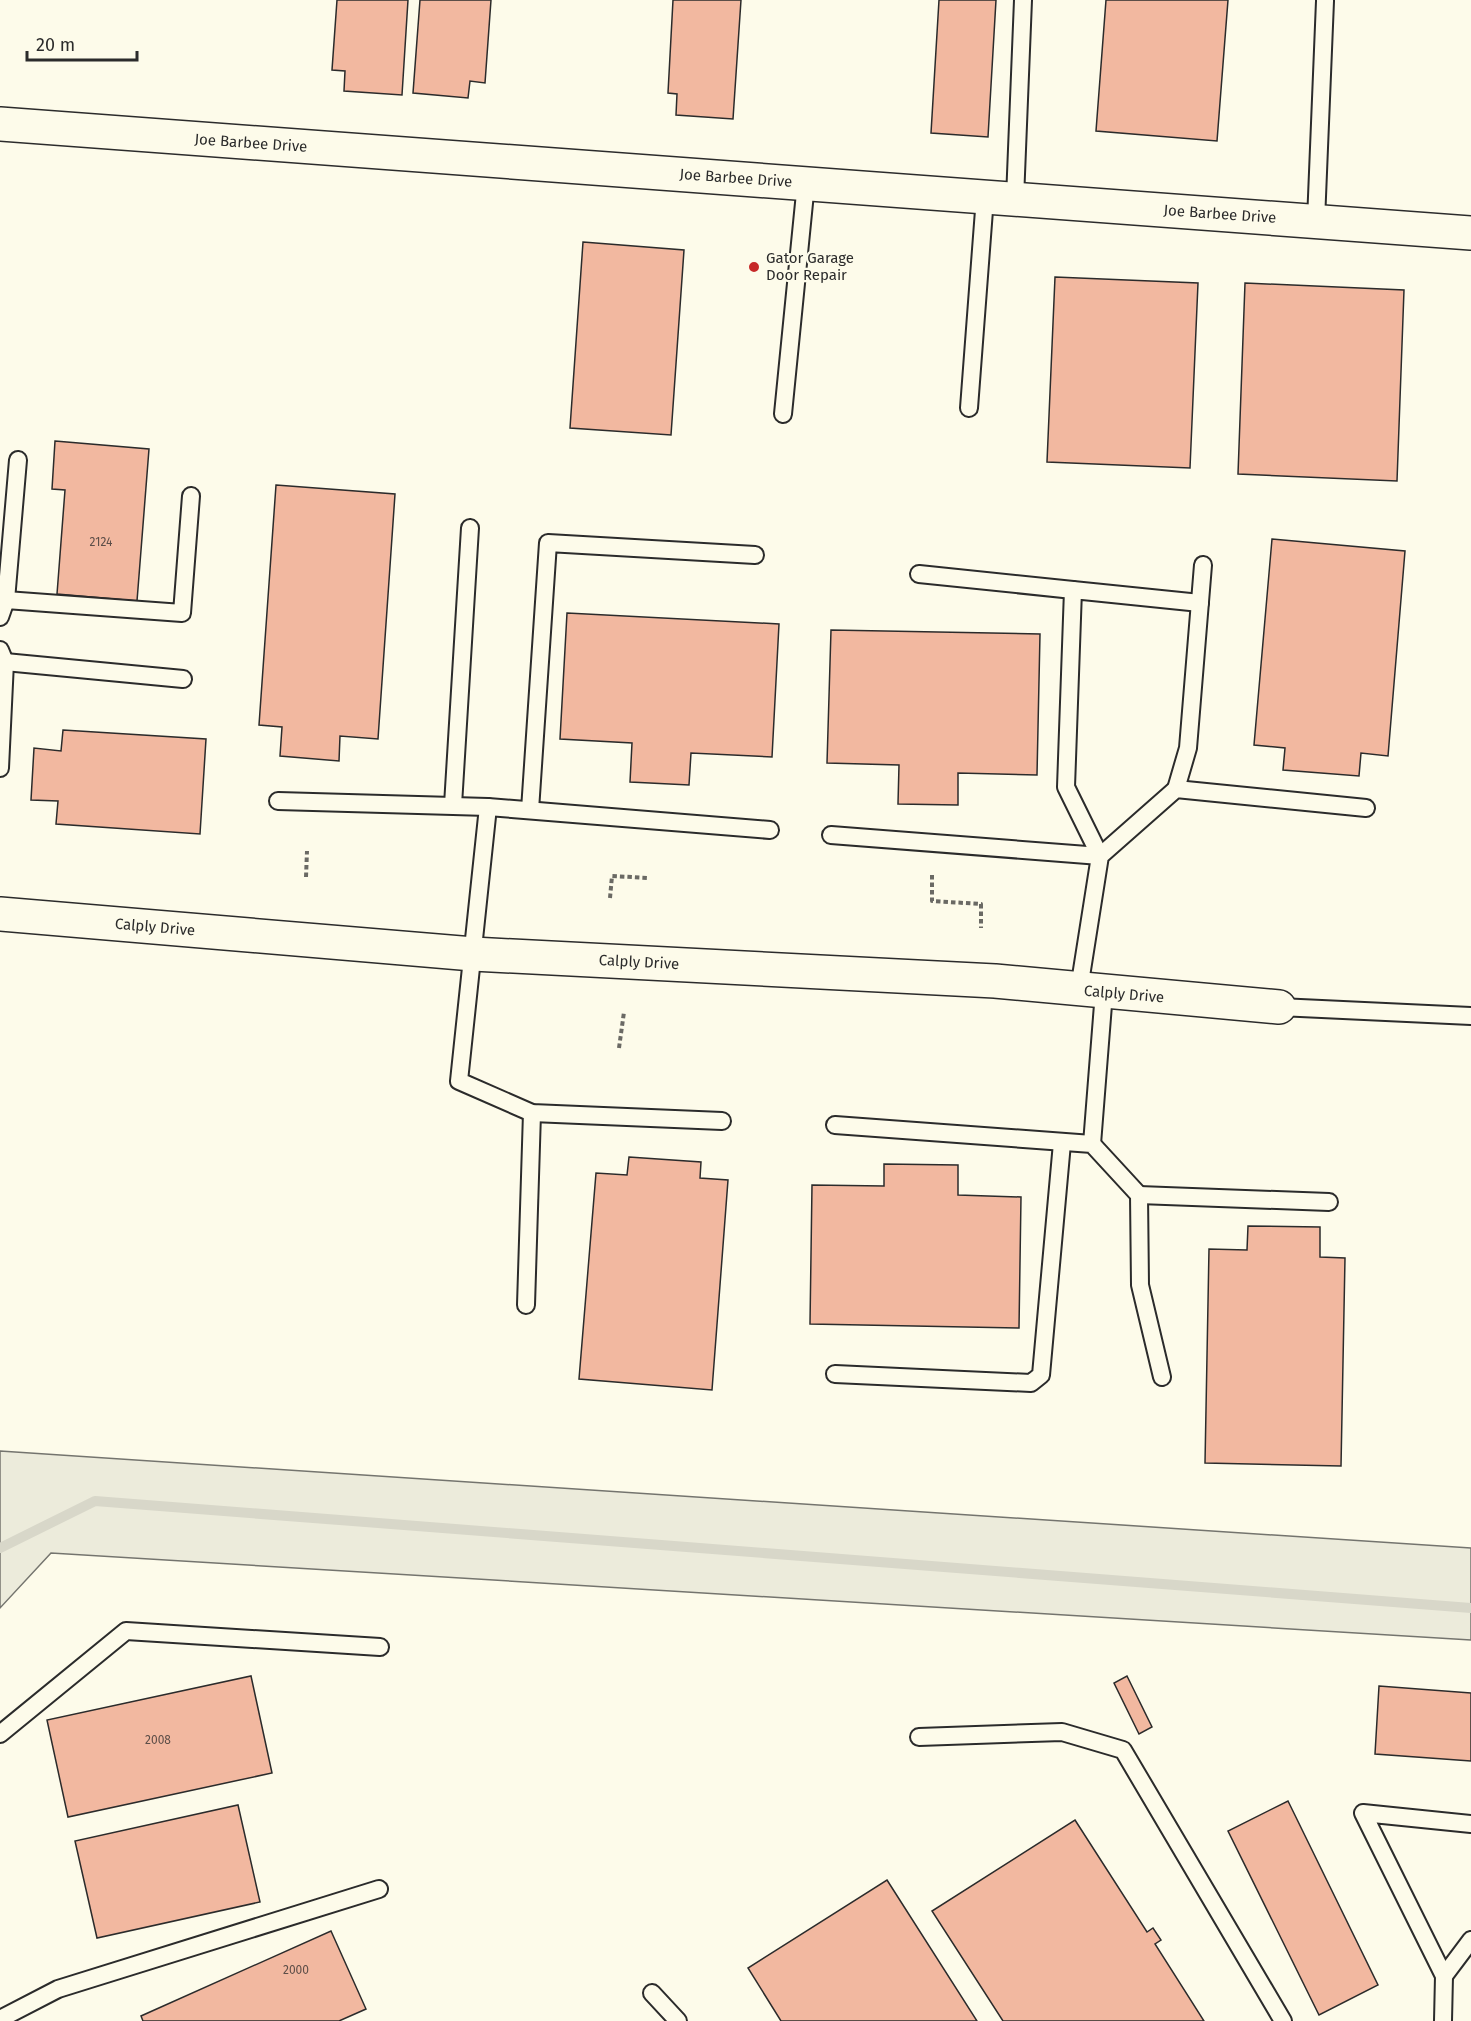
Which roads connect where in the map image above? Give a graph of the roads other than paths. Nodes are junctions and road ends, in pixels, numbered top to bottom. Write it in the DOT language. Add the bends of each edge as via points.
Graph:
graph roads {
  1 [pos="1023,0"];
  2 [pos="1325,1"];
  3 [pos="0,124"];
  4 [pos="806,183"];
  5 [pos="1000,198"];
  6 [pos="1316,221"];
  7 [pos="1471,233"];
  8 [pos="969,408"];
  9 [pos="783,414"];
  10 [pos="18,459"];
  11 [pos="191,496"];
  12 [pos="470,528"];
  13 [pos="754,555"];
  14 [pos="1203,565"];
  15 [pos="919,574"];
  16 [pos="1073,590"];
  17 [pos="6,600"];
  18 [pos="1200,603"];
  19 [pos="0,617"];
  20 [pos="2,656"];
  21 [pos="183,679"];
  22 [pos="0,768"];
  23 [pos="1176,789"];
  24 [pos="278,801"];
  25 [pos="453,805"];
  26 [pos="488,807"];
  27 [pos="1366,808"];
  28 [pos="530,810"];
  29 [pos="770,830"];
  30 [pos="831,836"];
  31 [pos="1100,856"];
  32 [pos="0,914"];
  33 [pos="473,954"];
  34 [pos="1092,991"];
  35 [pos="1279,1008"];
  36 [pos="1471,1016"];
  37 [pos="532,1113"];
  38 [pos="722,1121"];
  39 [pos="835,1125"];
  40 [pos="1062,1143"];
  41 [pos="1092,1144"];
  42 [pos="1139,1195"];
  43 [pos="1329,1202"];
  44 [pos="526,1305"];
  45 [pos="835,1374"];
  46 [pos="1162,1377"];
  47 [pos="380,1647"];
  48 [pos="0,1734"];
  49 [pos="920,1737"];
  50 [pos="1471,1824"];
  51 [pos="379,1889"];
  52 [pos="1471,1940"];
  53 [pos="1444,1976"];
  54 [pos="652,1994"];
  55 [pos="0,2019"];
  56 [pos="678,2021"];
  57 [pos="1283,2021"];
  58 [pos="1443,2021"];
  1 -- 5 [label="lane"];
  2 -- 6 [label="lane"];
  3 -- 4 [label="street, Joe Barbee Drive"];
  4 -- 5 [label="street, Joe Barbee Drive"];
  4 -- 9 [label="lane"];
  5 -- 6 [label="street, Joe Barbee Drive"];
  5 -- 8 [label="lane"];
  6 -- 7 [label="street, Joe Barbee Drive"];
  10 -- 17 [label="lane"];
  11 -- 17 [label="lane" via="182,613"];
  12 -- 25 [label="lane"];
  13 -- 28 [label="lane" via="548,543"];
  14 -- 18 [label="lane"];
  15 -- 16 [label="lane"];
  16 -- 18 [label="lane"];
  16 -- 31 [label="lane" via="1066,787"];
  17 -- 19 [label="lane"];
  18 -- 23 [label="lane" via="1188,748"];
  20 -- 21 [label="lane"];
  20 -- 22 [label="lane"];
  23 -- 27 [label="lane"];
  23 -- 31 [label="lane"];
  24 -- 25 [label="lane"];
  25 -- 26 [label="lane"];
  26 -- 28 [label="lane"];
  26 -- 33 [label="lane"];
  28 -- 29 [label="lane"];
  30 -- 31 [label="lane"];
  31 -- 34 [label="lane"];
  32 -- 33 [label="street, Calply Drive"];
  33 -- 34 [label="street, Calply Drive" via="983,981"];
  33 -- 37 [label="lane" via="459,1081"];
  34 -- 35 [label="street, Calply Drive"];
  34 -- 41 [label="lane"];
  35 -- 36 [label="lane"];
  37 -- 38 [label="lane"];
  37 -- 44 [label="lane"];
  39 -- 40 [label="lane"];
  40 -- 41 [label="lane"];
  40 -- 45 [label="lane" via="1041,1375 1031,1383"];
  41 -- 42 [label="lane"];
  42 -- 43 [label="lane"];
  42 -- 46 [label="lane" via="1140,1285"];
  47 -- 48 [label="lane" via="126,1631"];
  49 -- 57 [label="lane" via="1062,1732 1123,1750"];
  50 -- 53 [label="lane" via="1363,1813"];
  51 -- 55 [label="lane" via="58,1989"];
  52 -- 53 [label="lane"];
  53 -- 58 [label="lane"];
  54 -- 56 [label="lane"];
}
